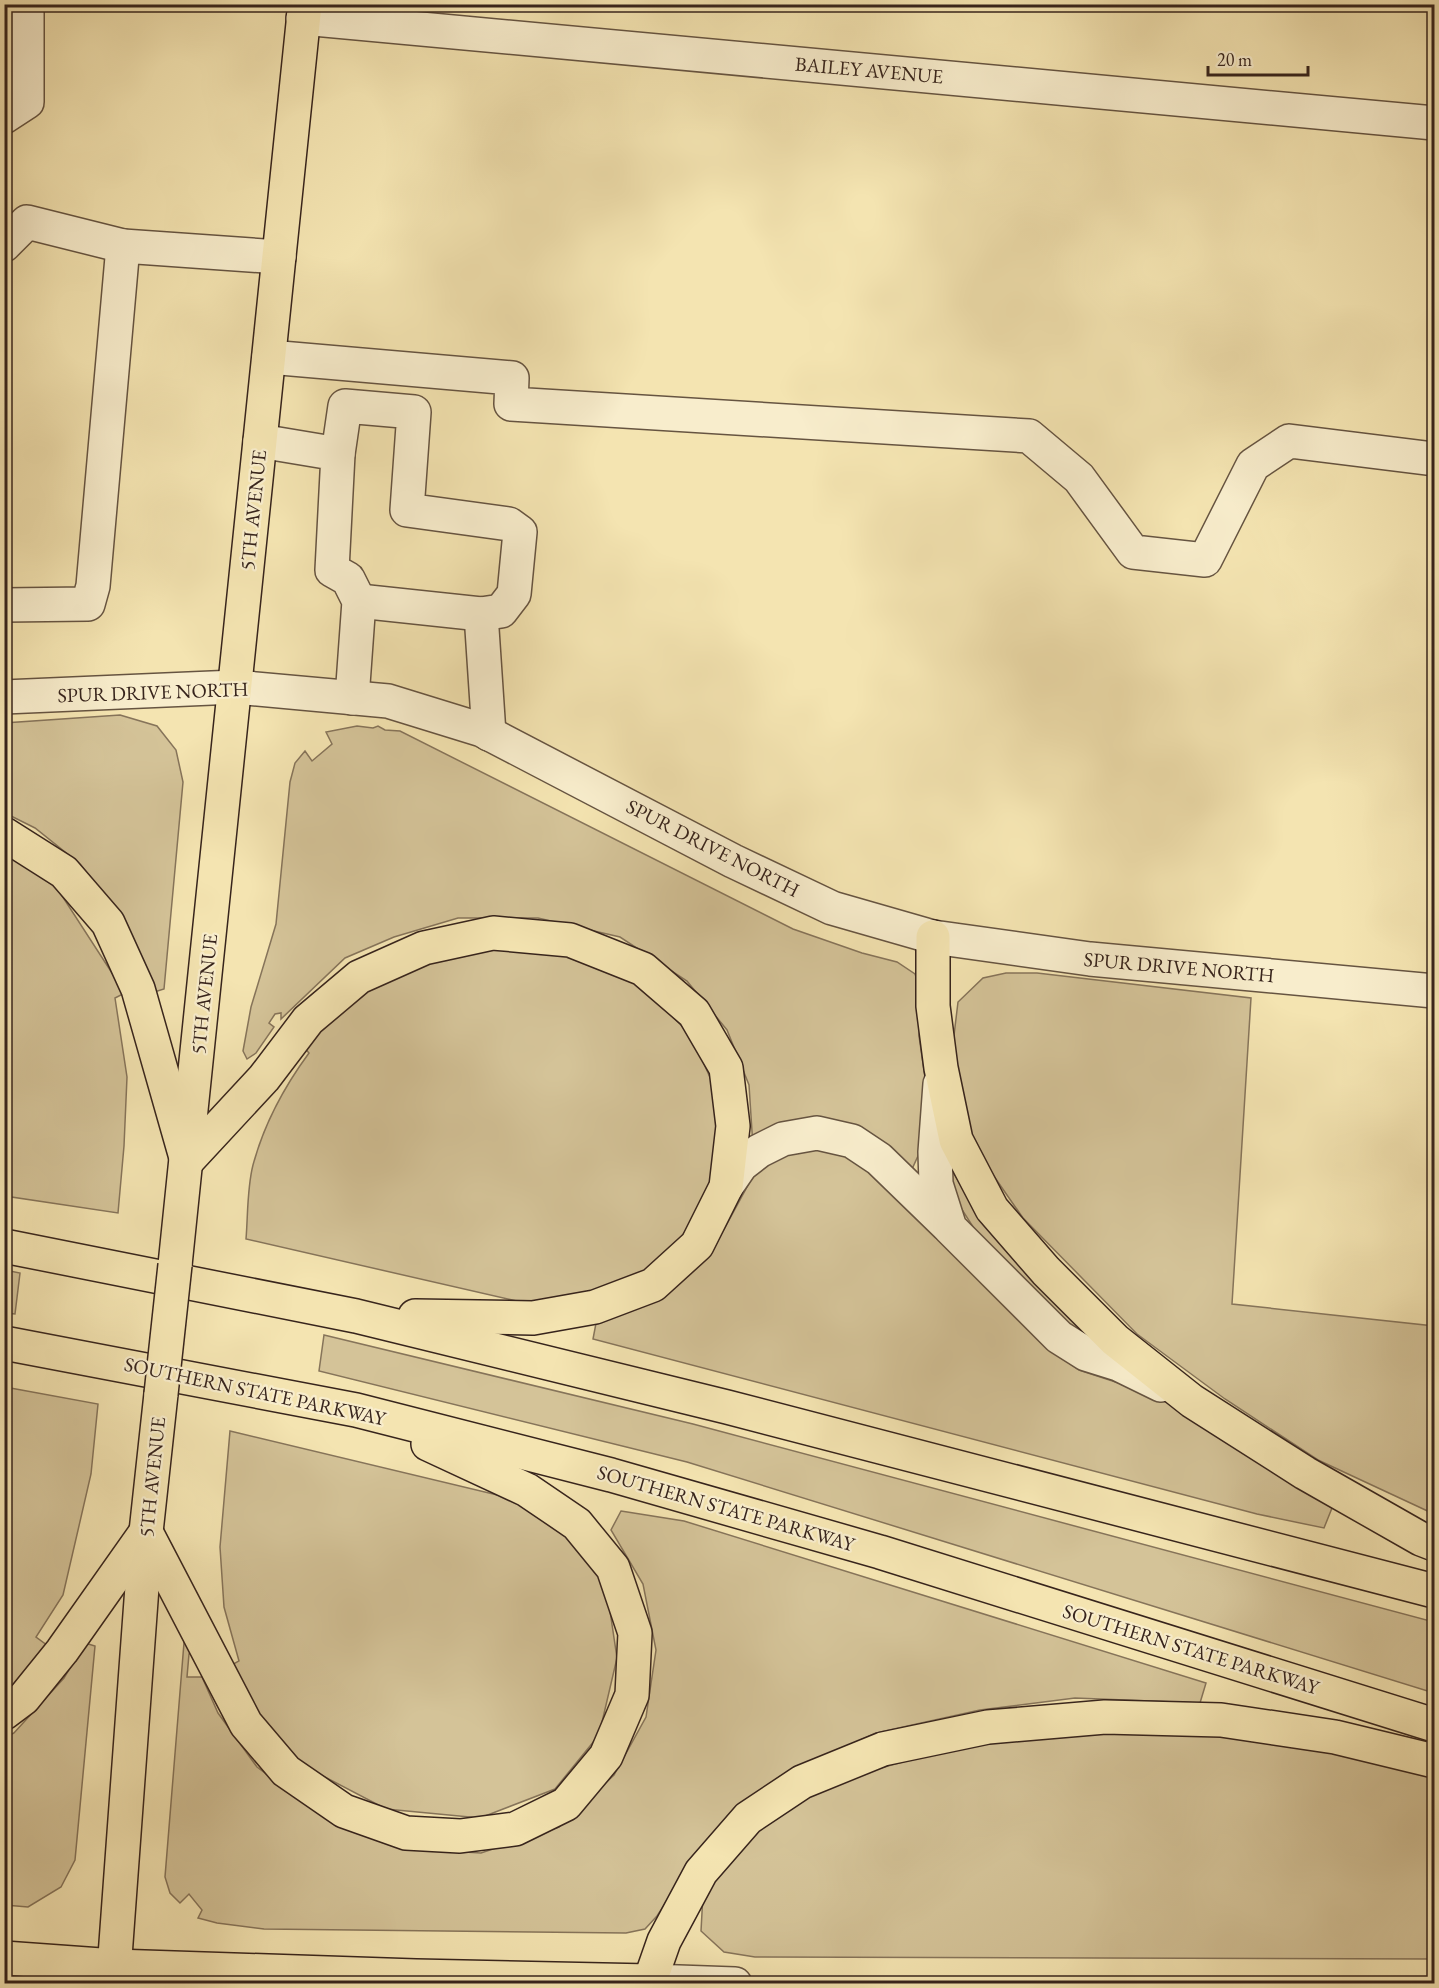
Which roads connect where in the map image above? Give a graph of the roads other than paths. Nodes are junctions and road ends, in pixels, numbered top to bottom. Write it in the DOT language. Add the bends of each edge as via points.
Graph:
graph roads {
  1 [pos="27,4"];
  2 [pos="304,11"];
  3 [pos="4,117"];
  4 [pos="1434,123"];
  5 [pos="4,245"];
  6 [pos="123,246"];
  7 [pos="279,257"];
  8 [pos="269,357"];
  9 [pos="260,441"];
  10 [pos="338,454"];
  11 [pos="1434,459"];
  12 [pos="359,602"];
  13 [pos="4,605"];
  14 [pos="481,614"];
  15 [pos="235,687"];
  16 [pos="4,698"];
  17 [pos="352,698"];
  18 [pos="489,734"];
  19 [pos="4,834"];
  20 [pos="933,937"];
  21 [pos="1434,991"];
  22 [pos="941,1068"];
  23 [pos="187,1161"];
  24 [pos="726,1187"];
  25 [pos="950,1228"];
  26 [pos="12,1246"];
  27 [pos="356,1316"];
  28 [pos="4,1343"];
  29 [pos="79,1356"];
  30 [pos="4,1357"];
  31 [pos="1192,1401"];
  32 [pos="356,1410"];
  33 [pos="146,1532"];
  34 [pos="1434,1544"];
  35 [pos="1434,1591"];
  36 [pos="4,1713"];
  37 [pos="1434,1725"];
  38 [pos="1434,1761"];
  39 [pos="4,1958"];
  40 [pos="114,1975"];
  41 [pos="650,1981"];
  42 [pos="735,1983"];
  1 -- 3 [label="street" via="27,102"];
  2 -- 4 [label="street, BAILEY AVENUE"];
  2 -- 7 [label="main road, 5TH AVENUE"];
  5 -- 6 [label="street" via="27,222"];
  6 -- 7 [label="street"];
  6 -- 13 [label="street" via="93,586 88,604"];
  7 -- 8 [label="main road, 5TH AVENUE"];
  8 -- 9 [label="main road, 5TH AVENUE"];
  8 -- 11 [label="street" via="512,378 511,404 1029,436 1079,478 1133,552 1205,560 1253,465 1289,441"];
  9 -- 10 [label="street"];
  9 -- 15 [label="main road, 5TH AVENUE"];
  10 -- 12 [label="street" via="332,570 348,579"];
  10 -- 14 [label="street" via="345,406 414,412 407,510 510,524 520,532 514,594 501,611"];
  12 -- 14 [label="street"];
  12 -- 17 [label="street"];
  14 -- 18 [label="street"];
  15 -- 16 [label="street, SPUR DRIVE NORTH"];
  15 -- 17 [label="street, SPUR DRIVE NORTH"];
  15 -- 23 [label="main road, 5TH AVENUE"];
  17 -- 18 [label="street, SPUR DRIVE NORTH" via="388,701"];
  18 -- 20 [label="street, SPUR DRIVE NORTH" via="832,908"];
  19 -- 23 [label="main road" via="64,872 108,923 138,989"];
  20 -- 21 [label="street, SPUR DRIVE NORTH" via="1090,959"];
  20 -- 22 [label="main road" via="933,1006"];
  22 -- 25 [label="street" via="936,1184"];
  22 -- 31 [label="main road" via="956,1140 992,1209 1115,1340"];
  23 -- 24 [label="main road" via="264,1078 308,1020 358,977 424,948 493,933 570,940 643,969 693,1013 726,1068 733,1126"];
  23 -- 33 [label="main road, 5TH AVENUE, bridge"];
  24 -- 25 [label="street" via="741,1165 759,1151 783,1139 817,1133 852,1141 879,1159"];
  24 -- 27 [label="main road" via="697,1245 653,1285 595,1307 533,1318"];
  25 -- 31 [label="street" via="1059,1337 1086,1354 1118,1364"];
  26 -- 27 [label="main road"];
  27 -- 35 [label="main road" via="727,1407"];
  28 -- 29 [label="main road, SOUTHERN STATE PARKWAY"];
  29 -- 30 [label="main road"];
  29 -- 32 [label="main road, SOUTHERN STATE PARKWAY"];
  31 -- 34 [label="main road" via="1305,1473"];
  32 -- 33 [label="main road" via="527,1490 577,1524 613,1568 635,1633 632,1695 606,1756 566,1804 515,1829 460,1836 406,1833 344,1811 286,1771 246,1724"];
  32 -- 37 [label="main road, SOUTHERN STATE PARKWAY" via="611,1475 869,1548"];
  33 -- 36 [label="main road" via="62,1651 24,1698"];
  33 -- 40 [label="main road, 5TH AVENUE"];
  38 -- 41 [label="main road" via="1335,1737 1221,1720 1105,1717 988,1727 883,1749 802,1782 748,1818 701,1872 664,1941"];
  39 -- 40 [label="main road"];
  40 -- 41 [label="main road"];
  41 -- 42 [label="street"];
}
